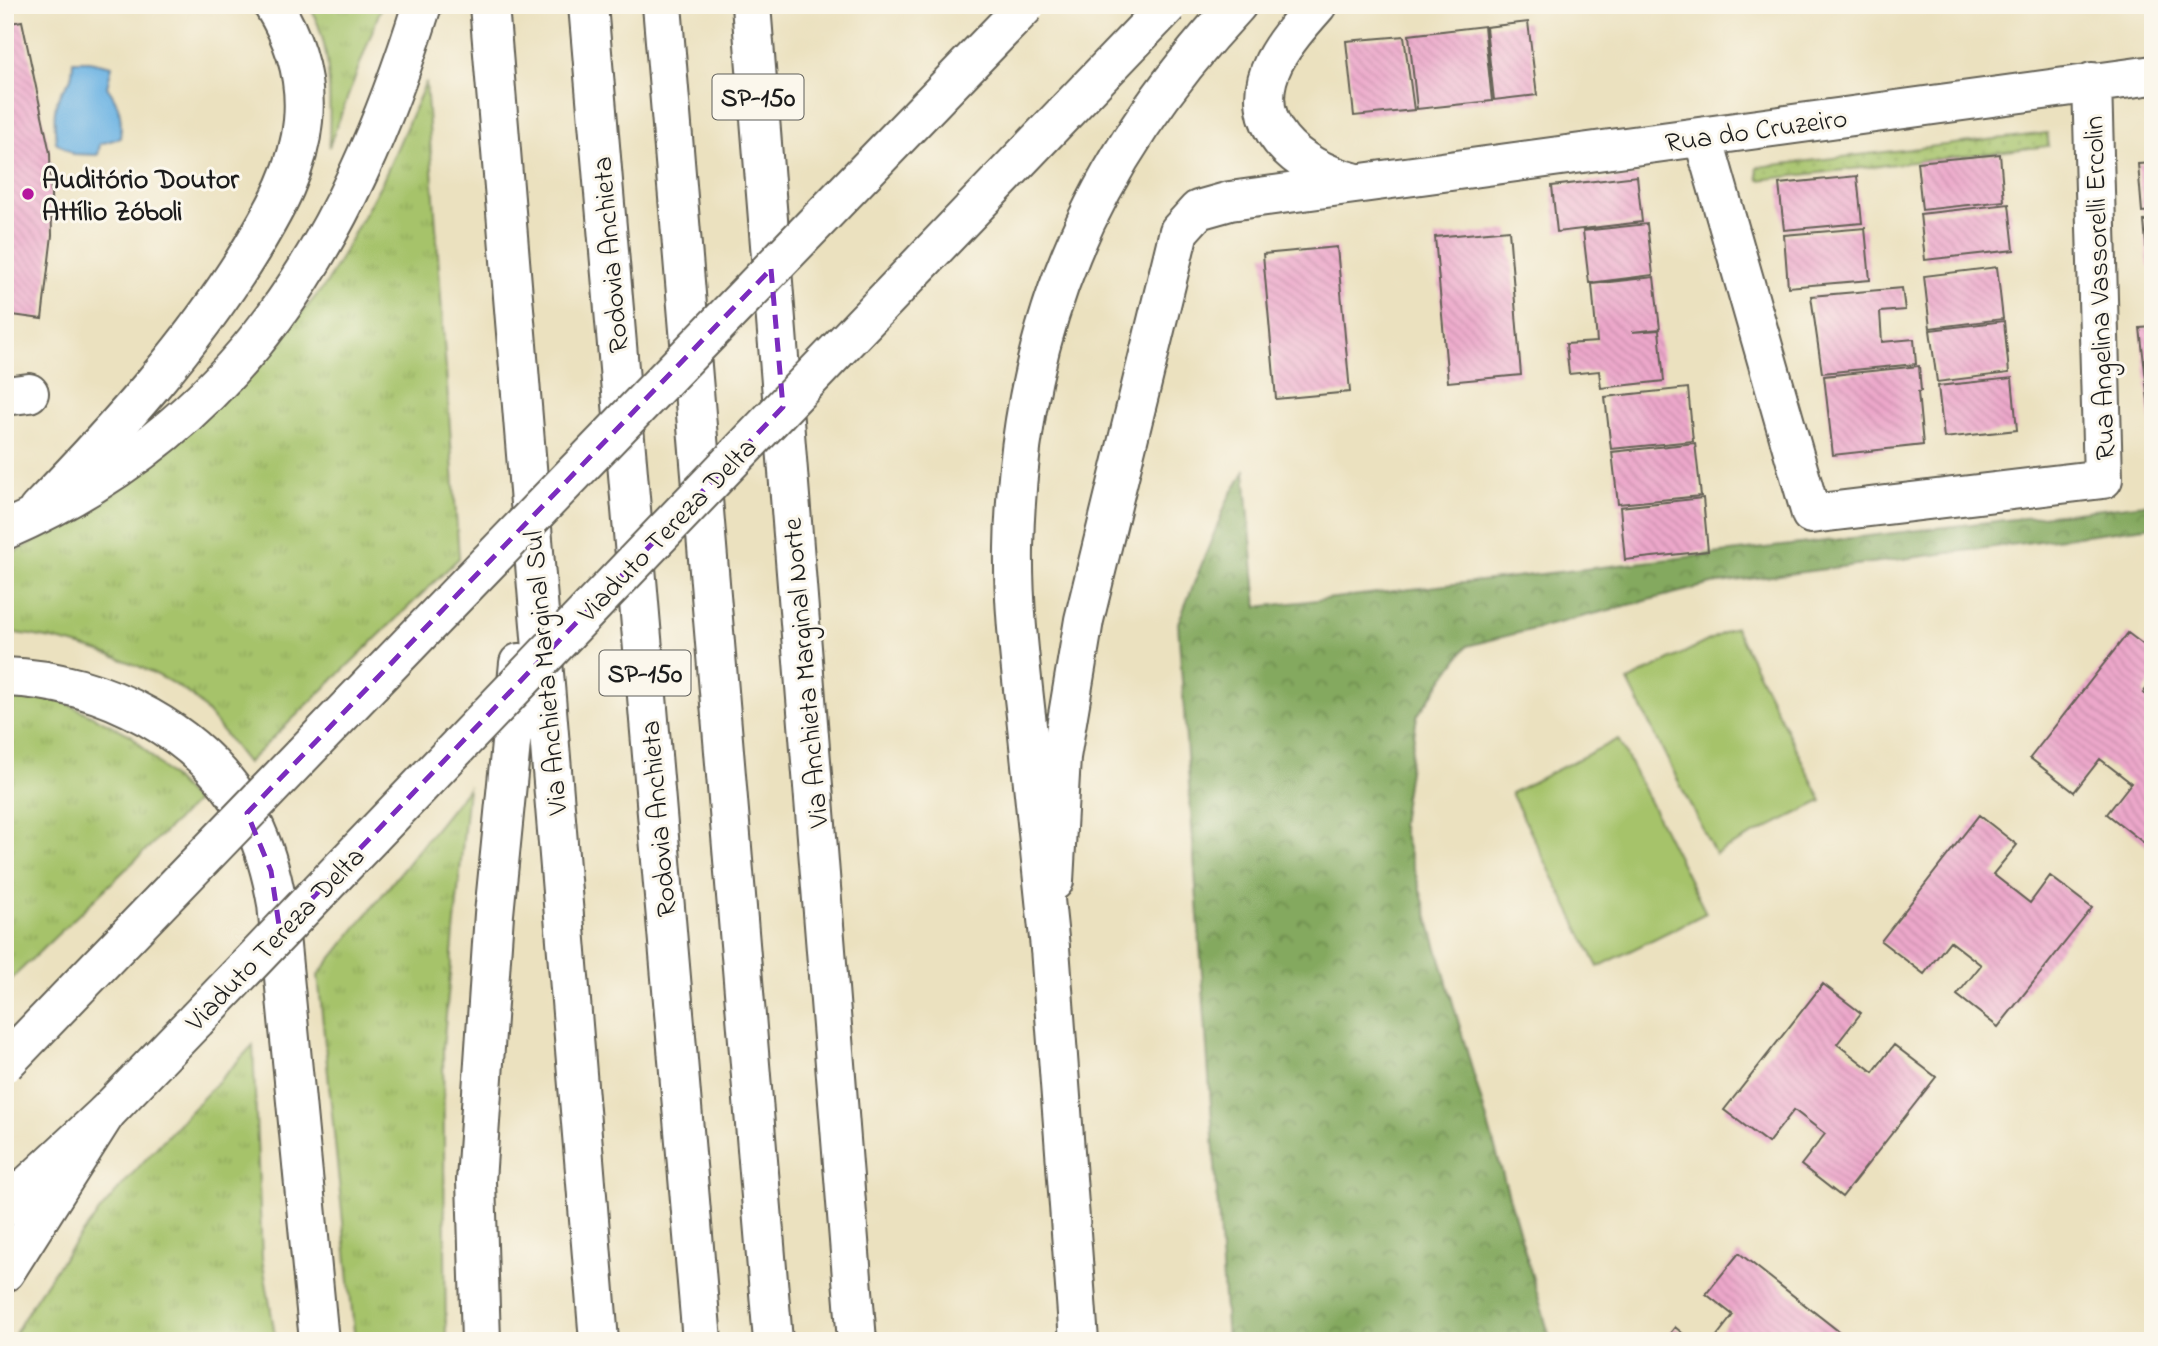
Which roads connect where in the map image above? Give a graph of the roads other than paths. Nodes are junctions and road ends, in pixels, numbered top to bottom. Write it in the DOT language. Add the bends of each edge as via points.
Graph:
graph roads {
  1 [pos="273,5"];
  2 [pos="422,5"];
  3 [pos="489,5"];
  4 [pos="588,5"];
  5 [pos="662,5"];
  6 [pos="751,5"];
  7 [pos="1026,5"];
  8 [pos="1168,5"];
  9 [pos="1237,5"];
  10 [pos="1317,5"];
  11 [pos="2153,75"];
  12 [pos="2092,82"];
  13 [pos="1703,137"];
  14 [pos="1358,184"];
  15 [pos="16,526"];
  16 [pos="533,532"];
  17 [pos="5,677"];
  18 [pos="1049,947"];
  19 [pos="20,1040"];
  20 [pos="5,1063"];
  21 [pos="106,1113"];
  22 [pos="5,1207"];
  23 [pos="5,1272"];
  24 [pos="319,1341"];
  25 [pos="481,1341"];
  26 [pos="599,1341"];
  27 [pos="702,1341"];
  28 [pos="773,1341"];
  29 [pos="857,1341"];
  30 [pos="1079,1341"];
  1 -- 15 [label="main road" via="300,66 303,93 299,145 273,214 154,385 113,433"];
  2 -- 15 [label="main road" via="364,161 300,281 261,338 222,383 152,445 87,488"];
  3 -- 16 [label="main road, Via Anchieta Marginal Sul"];
  4 -- 27 [label="main road, Rodovia Anchieta / SP-150"];
  5 -- 28 [label="main road, SP-150"];
  6 -- 29 [label="main road, Via Anchieta Marginal Norte / SP-150"];
  7 -- 19 [label="main road, bridge"];
  8 -- 21 [label="main road, Viaduto Tereza Delta, bridge"];
  9 -- 18 [label="main road" via="1158,101 1084,221 1040,344 1016,507 1015,584"];
  10 -- 14 [label="main road" via="1274,62 1267,84 1268,118 1287,148 1305,163 1324,175"];
  11 -- 12 [label="main road, Rua do Cruzeiro"];
  12 -- 13 [label="main road, Rua do Cruzeiro"];
  12 -- 13 [label="main road, Rua Angelina Vassorelli Ercolin" via="2103,479 1811,514"];
  13 -- 14 [label="main road, Rua do Cruzeiro"];
  14 -- 18 [label="main road, Rua do Cruzeiro" via="1211,204 1187,219 1179,231 1078,656 1061,757"];
  16 -- 25 [label="main road" via="494,914 476,1181"];
  16 -- 26 [label="main road, Via Anchieta Marginal Sul"];
  17 -- 24 [label="main road" via="76,688 139,712 193,748 225,778 252,821 271,871 277,904"];
  18 -- 30 [label="main road"];
  19 -- 20 [label="main road, bridge"];
  21 -- 22 [label="main road"];
  21 -- 23 [label="main road"];
}
